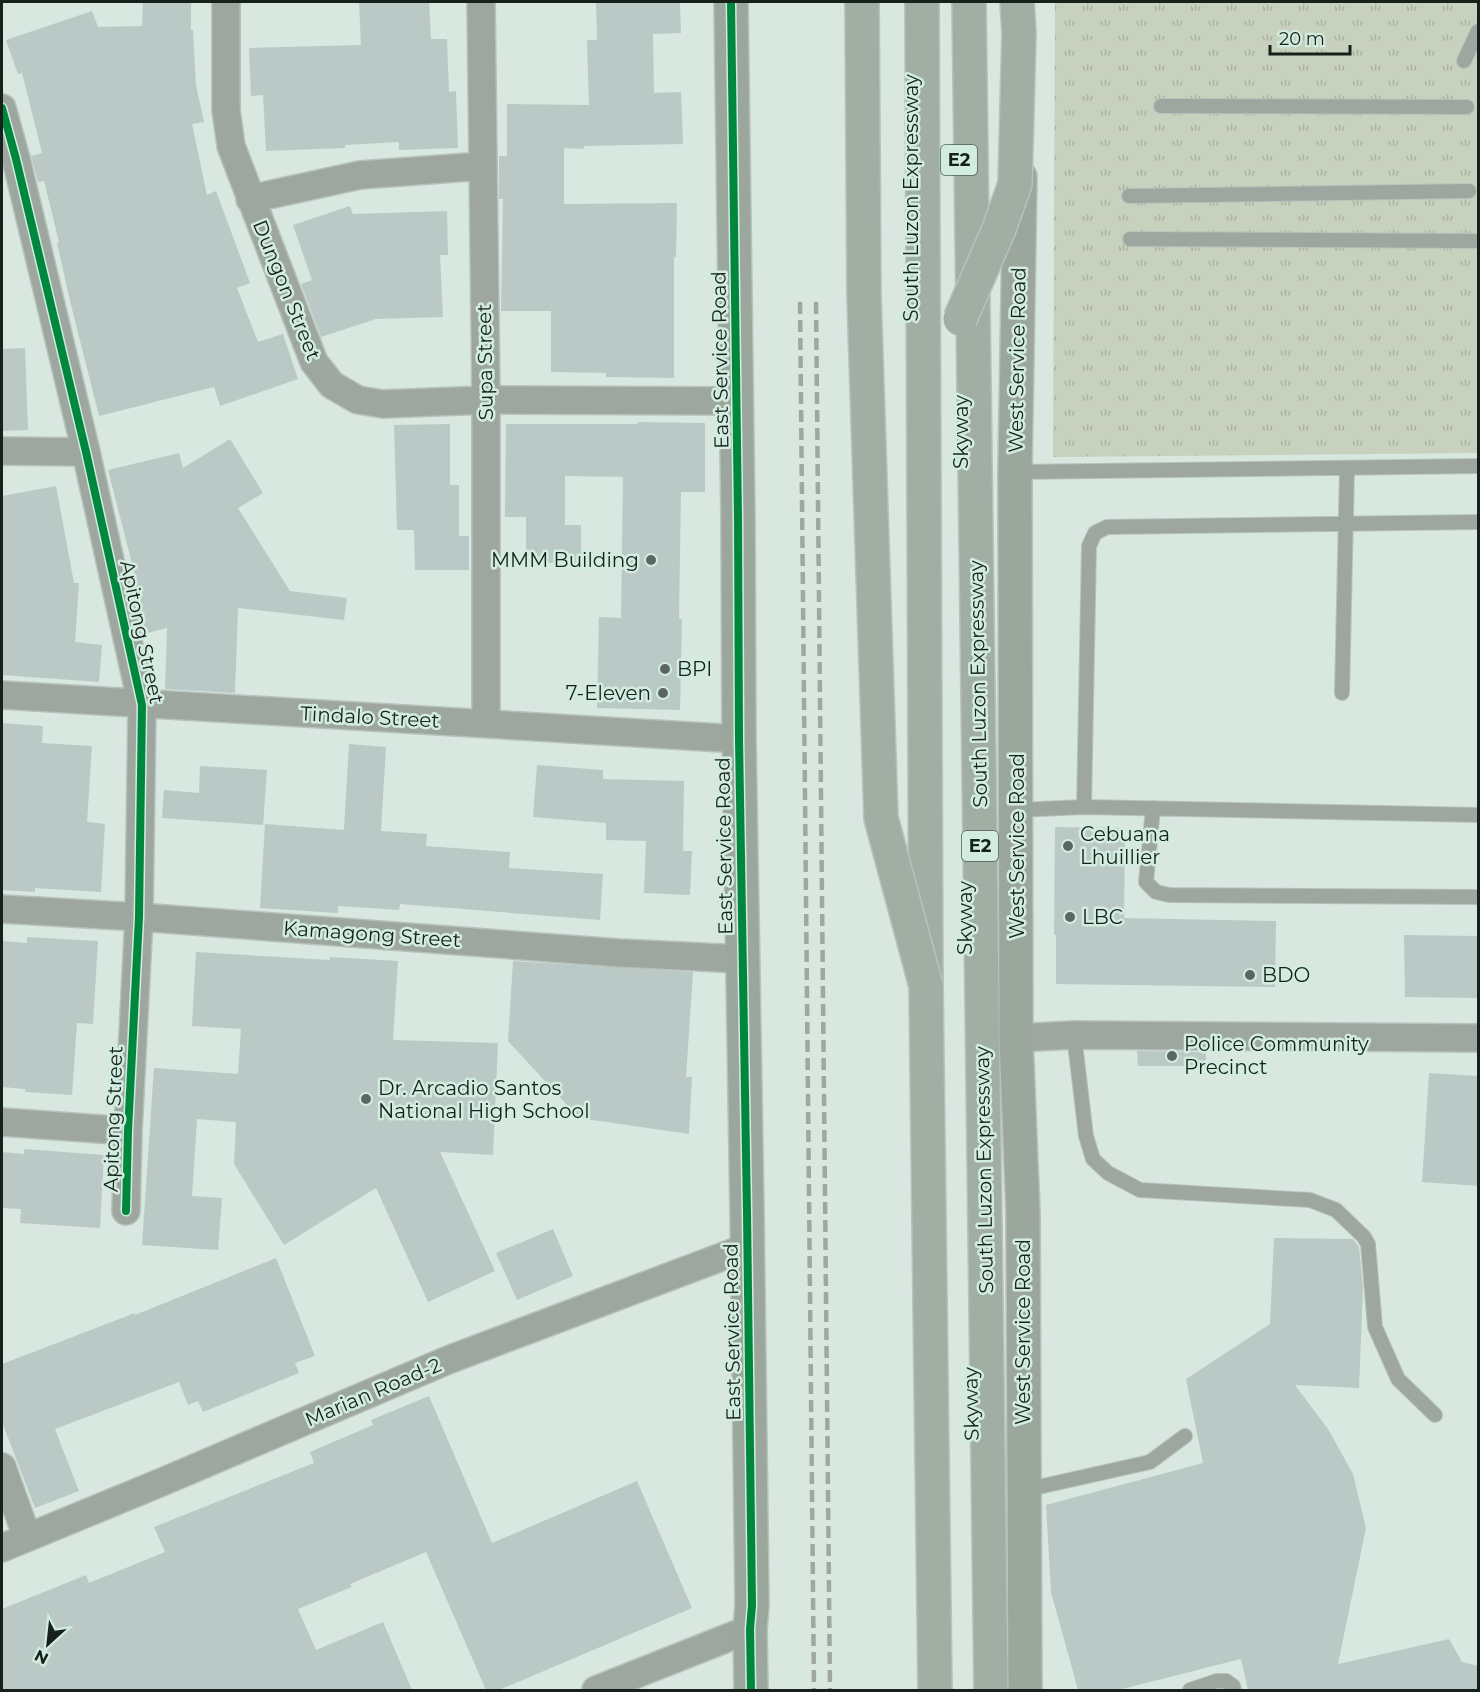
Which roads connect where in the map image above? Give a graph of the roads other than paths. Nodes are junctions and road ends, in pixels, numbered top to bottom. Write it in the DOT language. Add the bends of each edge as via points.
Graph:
graph roads {
  1 [pos="226,2"];
  2 [pos="481,2"];
  3 [pos="731,2"];
  4 [pos="862,2"];
  5 [pos="910,2"];
  6 [pos="922,2"];
  7 [pos="957,2"];
  8 [pos="969,2"];
  9 [pos="1017,2"];
  10 [pos="1023,2"];
  11 [pos="1479,31"];
  12 [pos="1464,61"];
  13 [pos="1161,106"];
  14 [pos="1467,107"];
  15 [pos="2,108"];
  16 [pos="483,166"];
  17 [pos="1469,191"];
  18 [pos="1130,196"];
  19 [pos="250,199"];
  20 [pos="1130,239"];
  21 [pos="1474,241"];
  22 [pos="960,318"];
  23 [pos="486,400"];
  24 [pos="736,401"];
  25 [pos="2,451"];
  26 [pos="86,453"];
  27 [pos="1479,466"];
  28 [pos="1347,469"];
  29 [pos="1015,472"];
  30 [pos="1346,522"];
  31 [pos="1479,522"];
  32 [pos="1342,693"];
  33 [pos="2,696"];
  34 [pos="142,705"];
  35 [pos="486,723"];
  36 [pos="739,739"];
  37 [pos="1084,807"];
  38 [pos="1153,808"];
  39 [pos="1017,810"];
  40 [pos="1479,815"];
  41 [pos="1479,897"];
  42 [pos="2,909"];
  43 [pos="139,916"];
  44 [pos="742,959"];
  45 [pos="926,986"];
  46 [pos="1074,1035"];
  47 [pos="1016,1038"];
  48 [pos="1479,1038"];
  49 [pos="2,1122"];
  50 [pos="128,1131"];
  51 [pos="126,1211"];
  52 [pos="748,1247"];
  53 [pos="1435,1415"];
  54 [pos="1185,1436"];
  55 [pos="2,1467"];
  56 [pos="1023,1490"];
  57 [pos="27,1537"];
  58 [pos="2,1548"];
  59 [pos="750,1629"];
  60 [pos="596,1690"];
  61 [pos="751,1690"];
  62 [pos="922,1690"];
  63 [pos="935,1690"];
  64 [pos="974,1690"];
  65 [pos="991,1690"];
  66 [pos="1025,1690"];
  67 [pos="1191,1690"];
  68 [pos="1234,1690"];
  1 -- 19 [label="street, Dungon Street" via="226,110 231,146"];
  2 -- 16 [label="street, Supa Street"];
  3 -- 24 [label="main road, East Service Road"];
  4 -- 45 [label="highway, bridge" via="864,296 881,819"];
  5 -- 62 [label="highway, South Luzon Expressway" via="912,725"];
  6 -- 45 [label="highway, Skyway / E2, bridge"];
  7 -- 22 [label="highway, Skyway / E2"];
  8 -- 65 [label="highway, South Luzon Expressway / E2"];
  9 -- 22 [label="highway, bridge" via="1015,184"];
  10 -- 29 [label="main road, West Service Road"];
  11 -- 12 [label="lane"];
  13 -- 14 [label="lane"];
  15 -- 26 [label="street, Apitong Street"];
  16 -- 19 [label="street" via="360,175"];
  16 -- 23 [label="street, Supa Street"];
  17 -- 18 [label="lane"];
  19 -- 23 [label="street, Dungon Street" via="314,362 332,385 358,400 383,404"];
  20 -- 21 [label="lane"];
  22 -- 64 [label="highway, Skyway / E2"];
  23 -- 24 [label="street, Dungon Street"];
  23 -- 35 [label="street, Supa Street"];
  24 -- 36 [label="main road, East Service Road"];
  25 -- 26 [label="street"];
  26 -- 34 [label="street, Apitong Street"];
  27 -- 28 [label="lane"];
  28 -- 29 [label="lane"];
  28 -- 30 [label="lane"];
  29 -- 39 [label="main road, West Service Road"];
  30 -- 31 [label="lane"];
  30 -- 32 [label="lane"];
  30 -- 37 [label="lane" via="1107,527 1095,533 1089,546"];
  33 -- 34 [label="street, Tindalo Street"];
  34 -- 35 [label="street, Tindalo Street"];
  34 -- 43 [label="street, Apitong Street"];
  35 -- 36 [label="street, Tindalo Street"];
  36 -- 44 [label="main road, East Service Road"];
  37 -- 38 [label="lane"];
  37 -- 39 [label="lane"];
  38 -- 40 [label="lane"];
  38 -- 41 [label="lane" via="1146,882 1156,892"];
  39 -- 47 [label="main road, West Service Road"];
  42 -- 43 [label="street, Kamagong Street"];
  43 -- 44 [label="street, Kamagong Street"];
  43 -- 50 [label="street, Apitong Street"];
  44 -- 52 [label="main road, East Service Road"];
  45 -- 63 [label="highway, Skyway / E2"];
  46 -- 47 [label="street"];
  46 -- 48 [label="street"];
  46 -- 53 [label="lane" via="1086,1136 1093,1159 1108,1173 1140,1190 1310,1200 1336,1210 1355,1226 1368,1244 1376,1328 1398,1379"];
  47 -- 56 [label="main road, West Service Road" via="1023,1213"];
  49 -- 50 [label="street"];
  50 -- 51 [label="street, Apitong Street"];
  52 -- 57 [label="street, Marian Road-2" via="448,1360"];
  52 -- 59 [label="main road, East Service Road"];
  54 -- 56 [label="lane" via="1150,1462"];
  55 -- 57 [label="street"];
  56 -- 66 [label="main road, West Service Road"];
  57 -- 58 [label="street, Marian Road-2"];
  59 -- 60 [label="street"];
  59 -- 61 [label="main road, East Service Road"];
  67 -- 68 [label="lane" via="1226,1680"];
}
